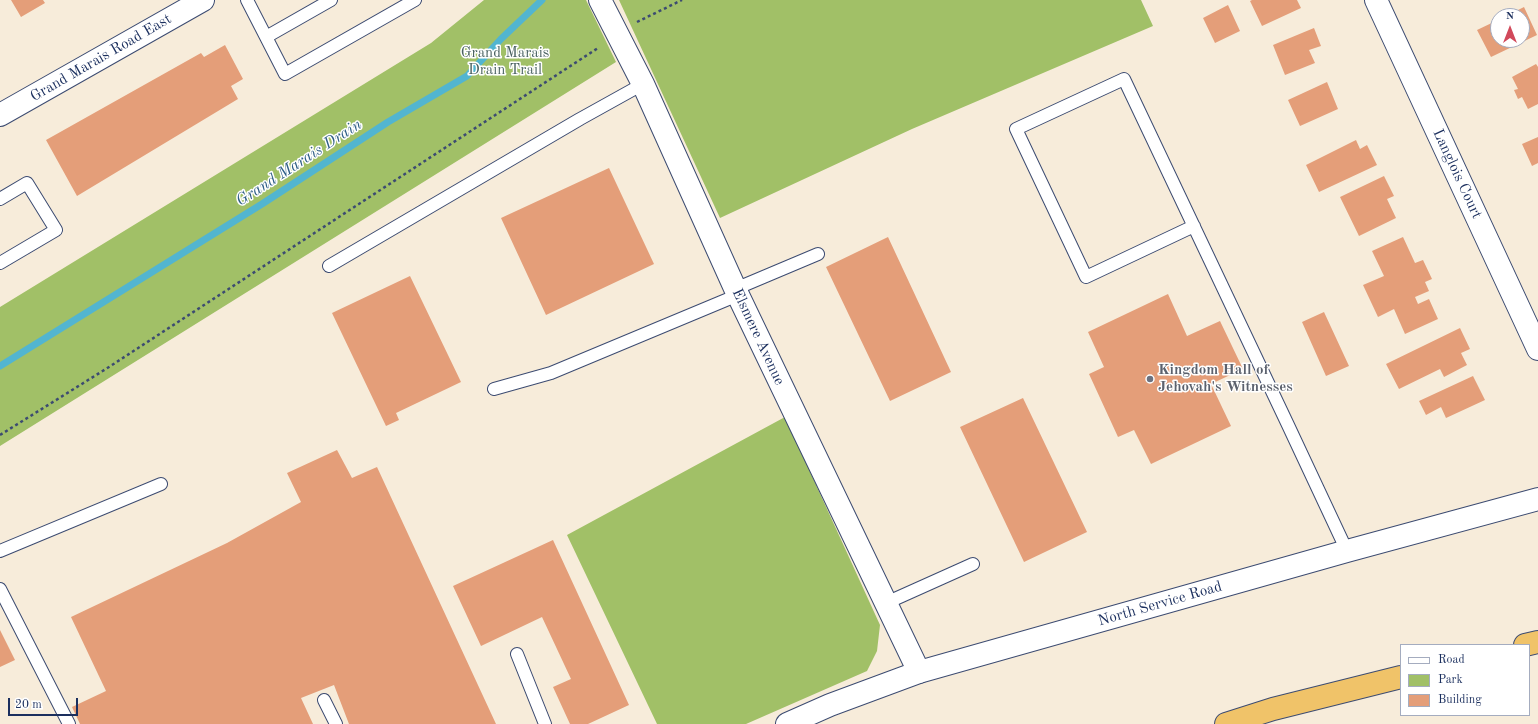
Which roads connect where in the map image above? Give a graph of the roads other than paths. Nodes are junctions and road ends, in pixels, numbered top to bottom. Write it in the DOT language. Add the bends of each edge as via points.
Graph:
graph roads {
  1 [pos="203,0"];
  2 [pos="247,0"];
  3 [pos="331,0"];
  4 [pos="415,0"];
  5 [pos="600,0"];
  6 [pos="1376,0"];
  7 [pos="266,37"];
  8 [pos="643,84"];
  9 [pos="0,115"];
  10 [pos="0,199"];
  11 [pos="1194,226"];
  12 [pos="818,254"];
  13 [pos="0,263"];
  14 [pos="329,266"];
  15 [pos="737,292"];
  16 [pos="1538,349"];
  17 [pos="494,389"];
  18 [pos="161,484"];
  19 [pos="1538,499"];
  20 [pos="0,551"];
  21 [pos="1347,551"];
  22 [pos="973,564"];
  23 [pos="0,589"];
  24 [pos="886,603"];
  25 [pos="517,654"];
  26 [pos="919,672"];
  27 [pos="1400,677"];
  28 [pos="324,700"];
  29 [pos="68,724"];
  30 [pos="336,724"];
  31 [pos="546,724"];
  32 [pos="787,724"];
  33 [pos="1226,724"];
  1 -- 9 [label="street, Grand Marais Road East"];
  2 -- 7 [label="lane"];
  3 -- 7 [label="lane"];
  4 -- 7 [label="lane" via="285,74"];
  5 -- 8 [label="street, Elsmere Avenue"];
  6 -- 16 [label="street, Langlois Court"];
  8 -- 14 [label="lane"];
  8 -- 15 [label="street, Elsmere Avenue"];
  10 -- 13 [label="lane" via="27,183 56,230"];
  11 -- 11 [label="lane" via="1124,79 1016,129 1086,277"];
  11 -- 21 [label="lane"];
  12 -- 15 [label="lane"];
  15 -- 17 [label="lane" via="551,372"];
  15 -- 24 [label="street, Elsmere Avenue"];
  18 -- 20 [label="lane"];
  19 -- 21 [label="street, North Service Road"];
  21 -- 26 [label="street, North Service Road"];
  22 -- 24 [label="lane"];
  23 -- 29 [label="lane"];
  24 -- 26 [label="street, Elsmere Avenue"];
  25 -- 31 [label="lane"];
  26 -- 32 [label="street, North Service Road"];
  27 -- 33 [label="highway" via="1273,709"];
  28 -- 30 [label="lane"];
}
